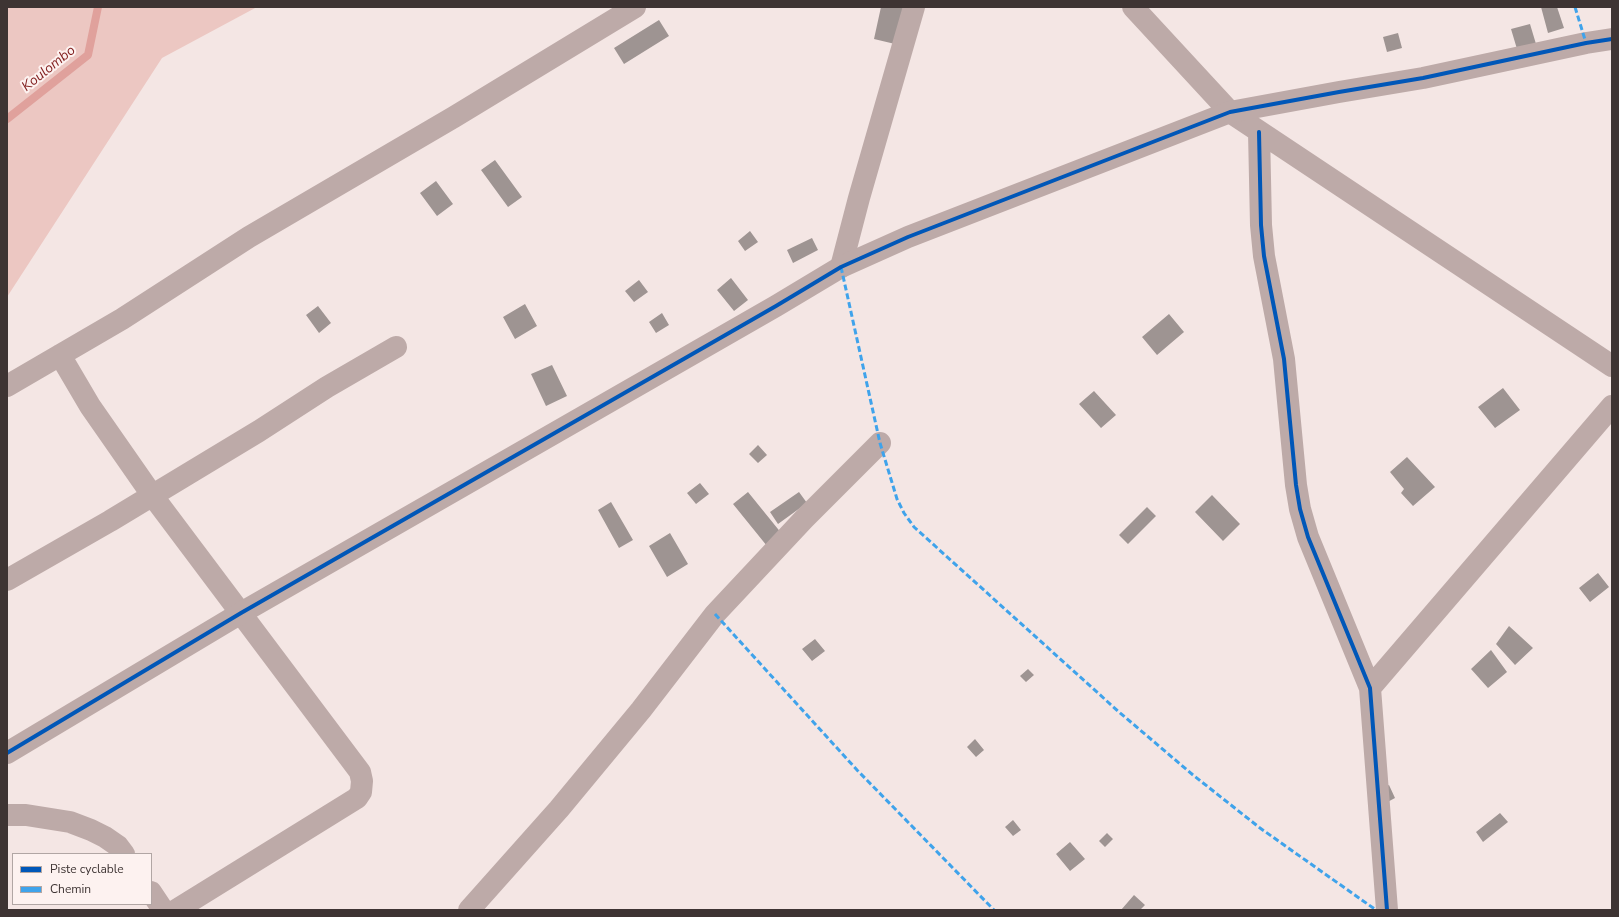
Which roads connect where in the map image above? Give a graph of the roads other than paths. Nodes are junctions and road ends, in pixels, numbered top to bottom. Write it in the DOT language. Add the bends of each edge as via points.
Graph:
graph roads {
  1 [pos="635,7"];
  2 [pos="914,7"];
  3 [pos="1133,7"];
  4 [pos="1612,40"];
  5 [pos="1230,112"];
  6 [pos="1259,132"];
  7 [pos="842,267"];
  8 [pos="396,347"];
  9 [pos="60,355"];
  10 [pos="1612,366"];
  11 [pos="7,386"];
  12 [pos="1612,406"];
  13 [pos="880,443"];
  14 [pos="152,496"];
  15 [pos="7,580"];
  16 [pos="241,613"];
  17 [pos="1370,688"];
  18 [pos="7,753"];
  19 [pos="7,815"];
  20 [pos="123,853"];
  21 [pos="152,894"];
  22 [pos="163,910"];
  23 [pos="176,910"];
  24 [pos="469,910"];
  25 [pos="1387,910"];
  1 -- 9 [label="street" via="249,237 122,319"];
  2 -- 7 [label="street" via="859,198"];
  3 -- 5 [label="street"];
  4 -- 5 [label="street" via="1586,43 1424,78"];
  5 -- 6 [label="street"];
  5 -- 7 [label="street" via="915,234"];
  6 -- 10 [label="street"];
  6 -- 17 [label="street" via="1264,256 1284,358 1300,509 1308,536"];
  7 -- 16 [label="street"];
  8 -- 14 [label="street"];
  9 -- 11 [label="street"];
  9 -- 14 [label="street" via="90,406"];
  12 -- 17 [label="street"];
  13 -- 24 [label="street" via="715,614 626,729"];
  14 -- 15 [label="street"];
  14 -- 16 [label="street"];
  16 -- 18 [label="street"];
  16 -- 23 [label="street" via="360,772 361,792 357,798"];
  17 -- 25 [label="street"];
  19 -- 20 [label="street" via="26,815 70,822 105,838 118,846"];
  21 -- 22 [label="street"];
}
